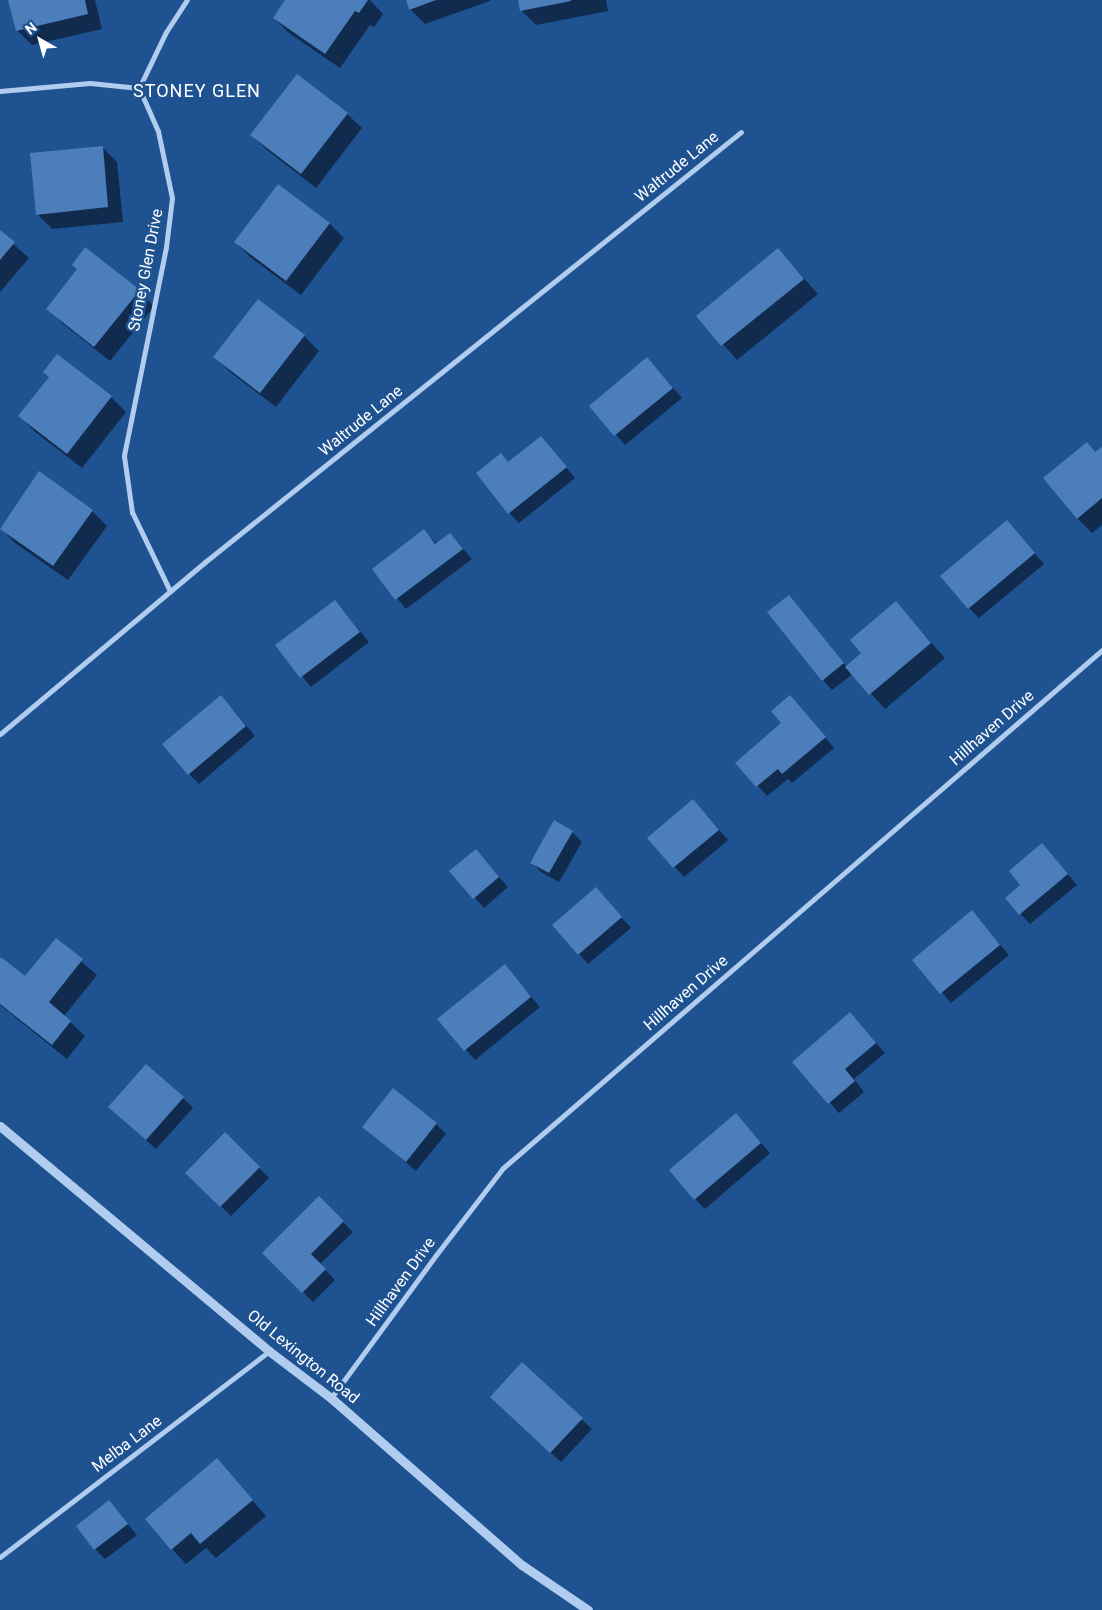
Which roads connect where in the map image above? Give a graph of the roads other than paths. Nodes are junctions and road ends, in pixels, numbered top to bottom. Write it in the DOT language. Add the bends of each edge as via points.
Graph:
graph roads {
  1 [pos="186,0"];
  2 [pos="139,88"];
  3 [pos="0,91"];
  4 [pos="741,132"];
  5 [pos="170,591"];
  6 [pos="1102,650"];
  7 [pos="0,734"];
  8 [pos="0,1126"];
  9 [pos="270,1351"];
  10 [pos="331,1398"];
  11 [pos="0,1557"];
  12 [pos="588,1610"];
  1 -- 2 [label="street" via="166,32"];
  2 -- 3 [label="street" via="90,83"];
  2 -- 5 [label="street, Stoney Glen Drive" via="158,131 172,198 166,247 124,456 132,512"];
  4 -- 5 [label="street, Waltrude Lane"];
  5 -- 7 [label="street, Waltrude Lane"];
  6 -- 10 [label="street, Hillhaven Drive" via="503,1168"];
  8 -- 9 [label="street, Old Lexington Road"];
  9 -- 10 [label="street, Old Lexington Road"];
  9 -- 11 [label="street, Melba Lane"];
  10 -- 12 [label="street, Old Lexington Road" via="522,1565"];
}
